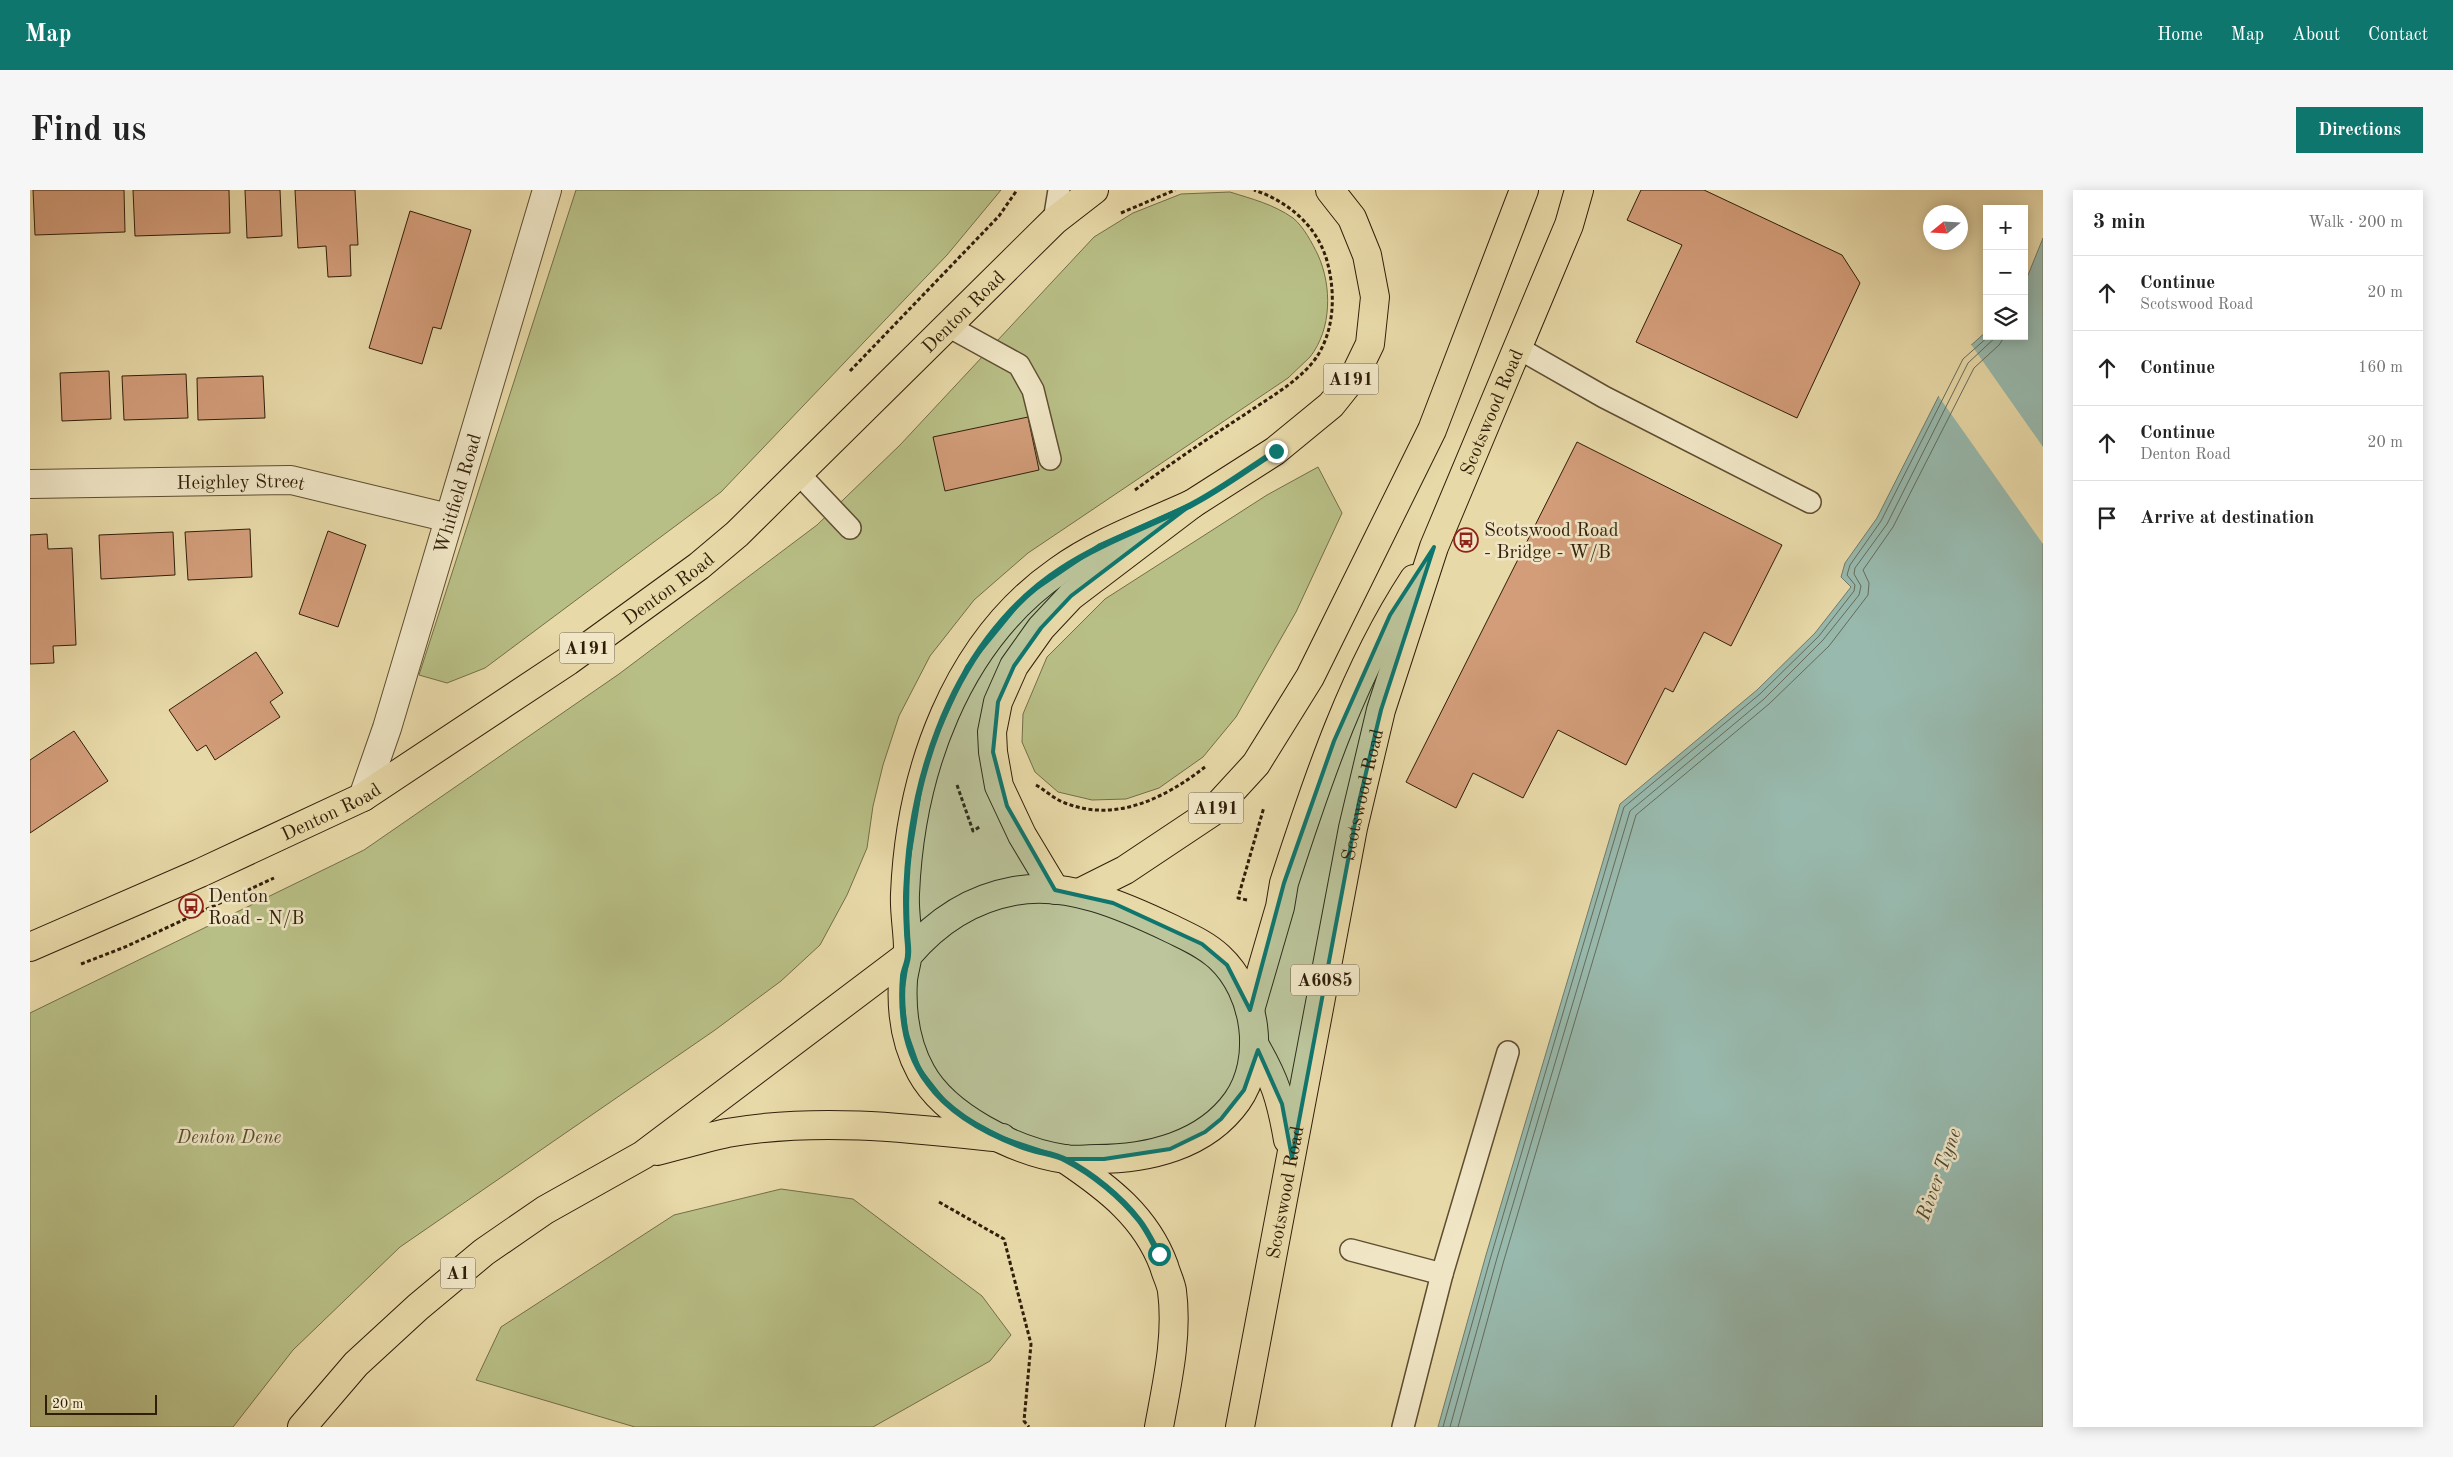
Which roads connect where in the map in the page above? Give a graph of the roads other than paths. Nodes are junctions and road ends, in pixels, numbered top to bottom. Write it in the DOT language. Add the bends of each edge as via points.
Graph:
graph roads {
  1 [pos="1059,190"];
  2 [pos="1094,190"];
  3 [pos="1330,190"];
  4 [pos="1524,190"];
  5 [pos="1578,190"];
  6 [pos="542,191"];
  7 [pos="1054,221"];
  8 [pos="948,326"];
  9 [pos="1518,348"];
  10 [pos="1050,459"];
  11 [pos="799,474"];
  12 [pos="30,484"];
  13 [pos="1810,502"];
  14 [pos="1192,504"];
  15 [pos="449,518"];
  16 [pos="850,528"];
  17 [pos="1434,547"];
  18 [pos="363,797"];
  19 [pos="1067,891"];
  20 [pos="30,946"];
  21 [pos="908,955"];
  22 [pos="1250,1010"];
  23 [pos="1254,1044"];
  24 [pos="1508,1052"];
  25 [pos="1002,1138"];
  26 [pos="643,1155"];
  27 [pos="1292,1158"];
  28 [pos="1065,1160"];
  29 [pos="1351,1250"];
  30 [pos="1442,1274"];
  31 [pos="302,1427"];
  32 [pos="1158,1427"];
  33 [pos="1240,1427"];
  34 [pos="1403,1427"];
  1 -- 7 [label="lane"];
  2 -- 7 [label="main road, Denton Road / A191"];
  3 -- 14 [label="main road, A191" via="1352,218 1367,255 1375,297 1370,344 1355,375 1331,406 1276,451"];
  4 -- 19 [label="main road, A191" via="1432,430 1310,677 1256,764 1212,812 1125,870"];
  5 -- 9 [label="main road, Scotswood Road" via="1569,225"];
  6 -- 15 [label="street, Whitfield Road"];
  7 -- 8 [label="main road, Denton Road / A191"];
  8 -- 10 [label="lane" via="1019,365 1034,390"];
  8 -- 11 [label="main road, Denton Road / A191"];
  9 -- 13 [label="lane" via="1604,397"];
  9 -- 17 [label="main road, Scotswood Road"];
  11 -- 16 [label="lane"];
  11 -- 18 [label="main road, Denton Road / A191" via="699,566 568,661"];
  12 -- 15 [label="street, Heighley Street" via="291,480"];
  14 -- 19 [label="main road, A191" via="1071,596 1041,628 1014,666 998,702 992,732 999,786 1022,835"];
  14 -- 21 [label="main road, A191" via="1100,545 1060,569 1026,596 994,630 967,667 933,742 921,785 905,897"];
  15 -- 18 [label="street, Whitfield Road" via="387,728"];
  17 -- 22 [label="main road" via="1390,615 1334,741 1284,883"];
  17 -- 27 [label="main road, Scotswood Road / A6085" via="1381,710 1361,792"];
  18 -- 20 [label="main road, Denton Road / A191" via="200,873"];
  19 -- 21 [label="main road" via="1017,890 993,896 934,926"];
  19 -- 22 [label="main road" via="1113,903 1202,944 1227,965"];
  21 -- 25 [label="main road" via="902,1012 919,1069 951,1107"];
  21 -- 26 [label="main road, A1"];
  22 -- 23 [label="main road"];
  23 -- 27 [label="main road" via="1273,1076"];
  23 -- 28 [label="main road" via="1251,1070 1244,1090 1221,1119 1205,1132 1170,1149 1153,1153"];
  24 -- 30 [label="lane"];
  25 -- 26 [label="main road, A1" via="900,1127 804,1125 726,1134"];
  25 -- 28 [label="main road"];
  26 -- 31 [label="main road, A1" via="545,1210 484,1252 356,1364"];
  27 -- 33 [label="main road, Scotswood Road / A6085"];
  28 -- 32 [label="main road" via="1098,1181 1141,1222 1159,1254 1172,1290 1171,1360"];
  29 -- 30 [label="lane"];
  30 -- 34 [label="lane"];
}
